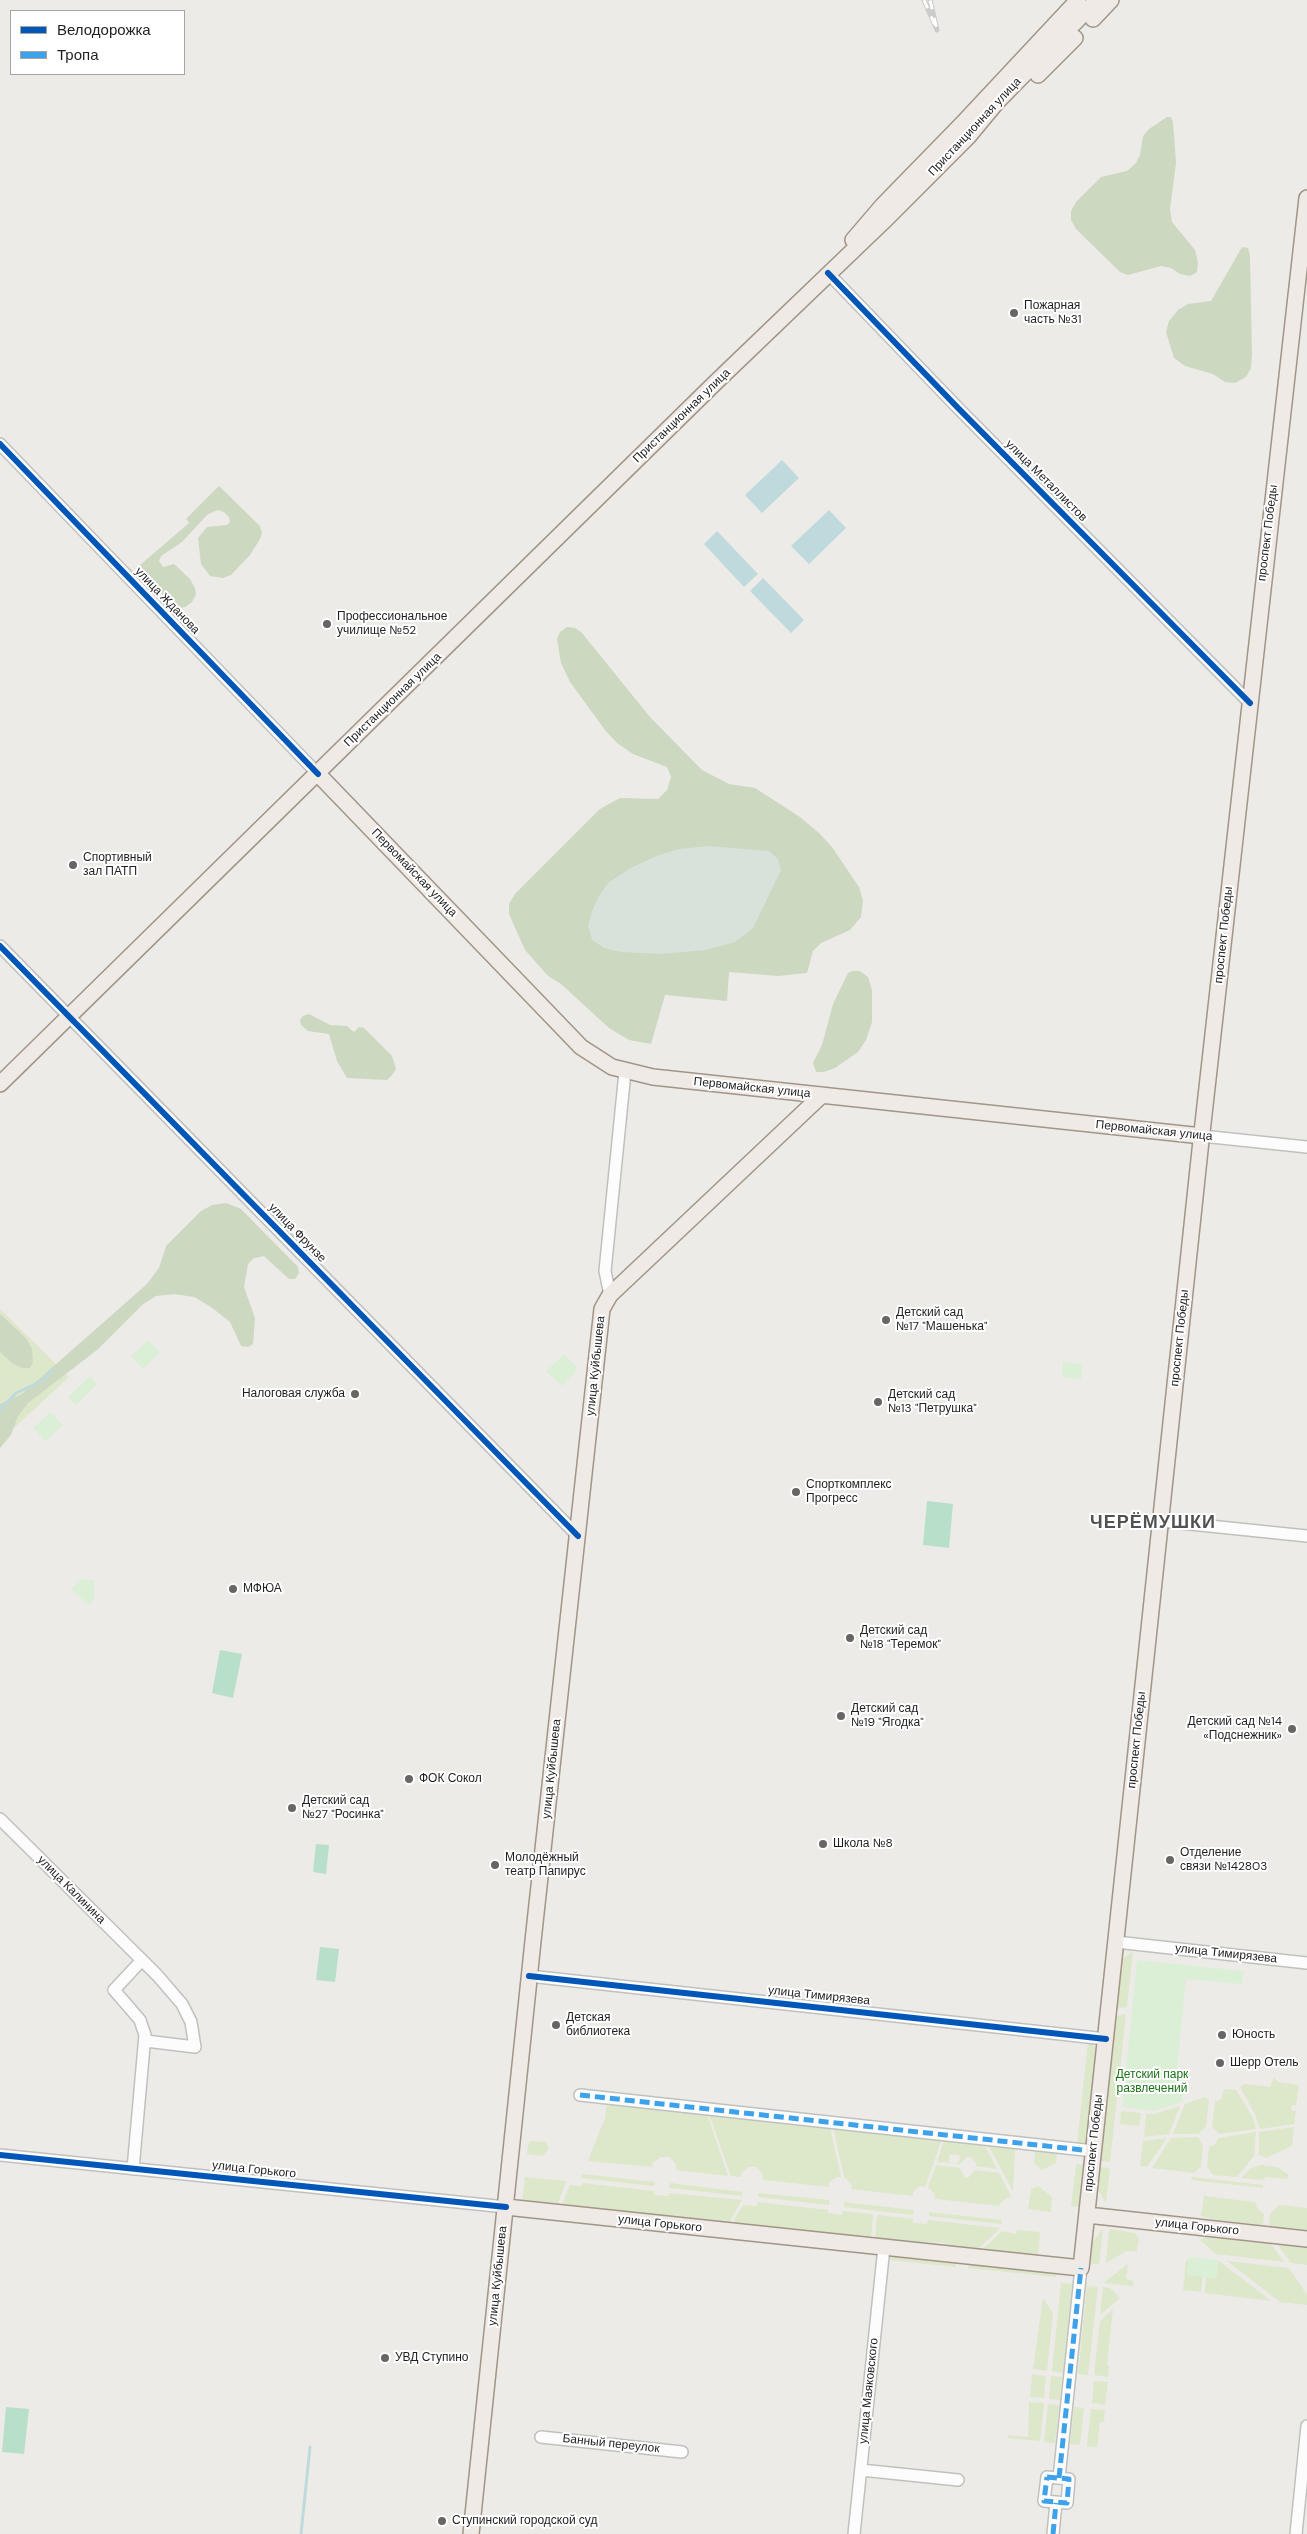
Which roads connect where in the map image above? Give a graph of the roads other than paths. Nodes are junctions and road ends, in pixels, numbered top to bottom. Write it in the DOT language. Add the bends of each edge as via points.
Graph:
graph roads {
  1 [pos="1078,0"];
  2 [pos="1097,0"];
  3 [pos="1112,0"];
  4 [pos="968,137"];
  5 [pos="1307,198"];
  6 [pos="828,273"];
  7 [pos="0,444"];
  8 [pos="1250,703"];
  9 [pos="318,774"];
  10 [pos="0,946"];
  11 [pos="69,1016"];
  12 [pos="625,1072"];
  13 [pos="0,1084"];
  14 [pos="822,1096"];
  15 [pos="1202,1136"];
  16 [pos="1307,1147"];
  17 [pos="610,1294"];
  18 [pos="1161,1521"];
  19 [pos="578,1536"];
  20 [pos="1307,1536"];
  21 [pos="0,1819"];
  22 [pos="1116,1942"];
  23 [pos="142,1960"];
  24 [pos="1307,1963"];
  25 [pos="529,1976"];
  26 [pos="1106,2039"];
  27 [pos="146,2041"];
  28 [pos="580,2095"];
  29 [pos="1088,2151"];
  30 [pos="0,2155"];
  31 [pos="134,2169"];
  32 [pos="506,2207"];
  33 [pos="1087,2215"];
  34 [pos="1307,2238"];
  35 [pos="884,2247"];
  36 [pos="1081,2268"];
  37 [pos="1307,2426"];
  38 [pos="541,2436"];
  39 [pos="682,2452"];
  40 [pos="861,2470"];
  41 [pos="1058,2478"];
  42 [pos="958,2480"];
  43 [pos="1056,2502"];
  44 [pos="471,2534"];
  45 [pos="854,2534"];
  46 [pos="1052,2534"];
  47 [pos="1296,2534"];
  1 -- 6 [label="main road, Пристанционная улица" via="882,205"];
  2 -- 4 [label="main road, Пристанционная улица" via="997,102"];
  3 -- 4 [label="main road" via="1014,98"];
  4 -- 6 [label="main road, Пристанционная улица"];
  5 -- 8 [label="main road, проспект Победы"];
  6 -- 8 [label="street, улица Металлистов"];
  6 -- 9 [label="main road, Пристанционная улица"];
  7 -- 9 [label="street, улица Жданова"];
  8 -- 15 [label="main road, проспект Победы"];
  9 -- 11 [label="main road, Пристанционная улица"];
  9 -- 12 [label="main road, Первомайская улица" via="581,1047 599,1061"];
  10 -- 11 [label="street, улица Фрунзе"];
  11 -- 13 [label="main road, Пристанционная улица"];
  11 -- 19 [label="street, улица Фрунзе"];
  12 -- 14 [label="main road, Первомайская улица"];
  12 -- 17 [label="street" via="606,1271"];
  14 -- 15 [label="main road, Первомайская улица"];
  14 -- 17 [label="main road, улица Куйбышева"];
  15 -- 16 [label="street, Первомайская улица"];
  15 -- 18 [label="main road, проспект Победы"];
  17 -- 19 [label="main road, улица Куйбышева" via="602,1309"];
  18 -- 20 [label="street"];
  18 -- 22 [label="main road, проспект Победы"];
  19 -- 25 [label="main road, улица Куйбышева"];
  21 -- 23 [label="street, улица Калинина"];
  22 -- 24 [label="street, улица Тимирязева"];
  22 -- 26 [label="main road, проспект Победы"];
  23 -- 27 [label="street" via="114,1990 140,2020"];
  23 -- 27 [label="street, улица Калинина" via="182,2004 191,2022 195,2047"];
  25 -- 26 [label="street, улица Тимирязева"];
  25 -- 32 [label="main road, улица Куйбышева"];
  26 -- 29 [label="main road, проспект Победы"];
  27 -- 31 [label="street"];
  28 -- 29 [label="street"];
  29 -- 33 [label="main road, проспект Победы"];
  30 -- 31 [label="street, улица Горького"];
  31 -- 32 [label="street, улица Горького"];
  32 -- 35 [label="main road, улица Горького"];
  32 -- 44 [label="main road, улица Куйбышева"];
  33 -- 34 [label="main road, улица Горького"];
  33 -- 36 [label="main road, проспект Победы"];
  35 -- 36 [label="main road, улица Горького"];
  35 -- 40 [label="street, улица Маяковского"];
  36 -- 41 [label="street, проспект Победы"];
  37 -- 47 [label="street"];
  38 -- 39 [label="street, Банный переулок"];
  40 -- 42 [label="street"];
  40 -- 45 [label="street, улица Маяковского"];
  41 -- 43 [label="street" via="1047,2477 1044,2501"];
  41 -- 43 [label="street" via="1070,2479 1067,2504"];
  43 -- 46 [label="street"];
}
